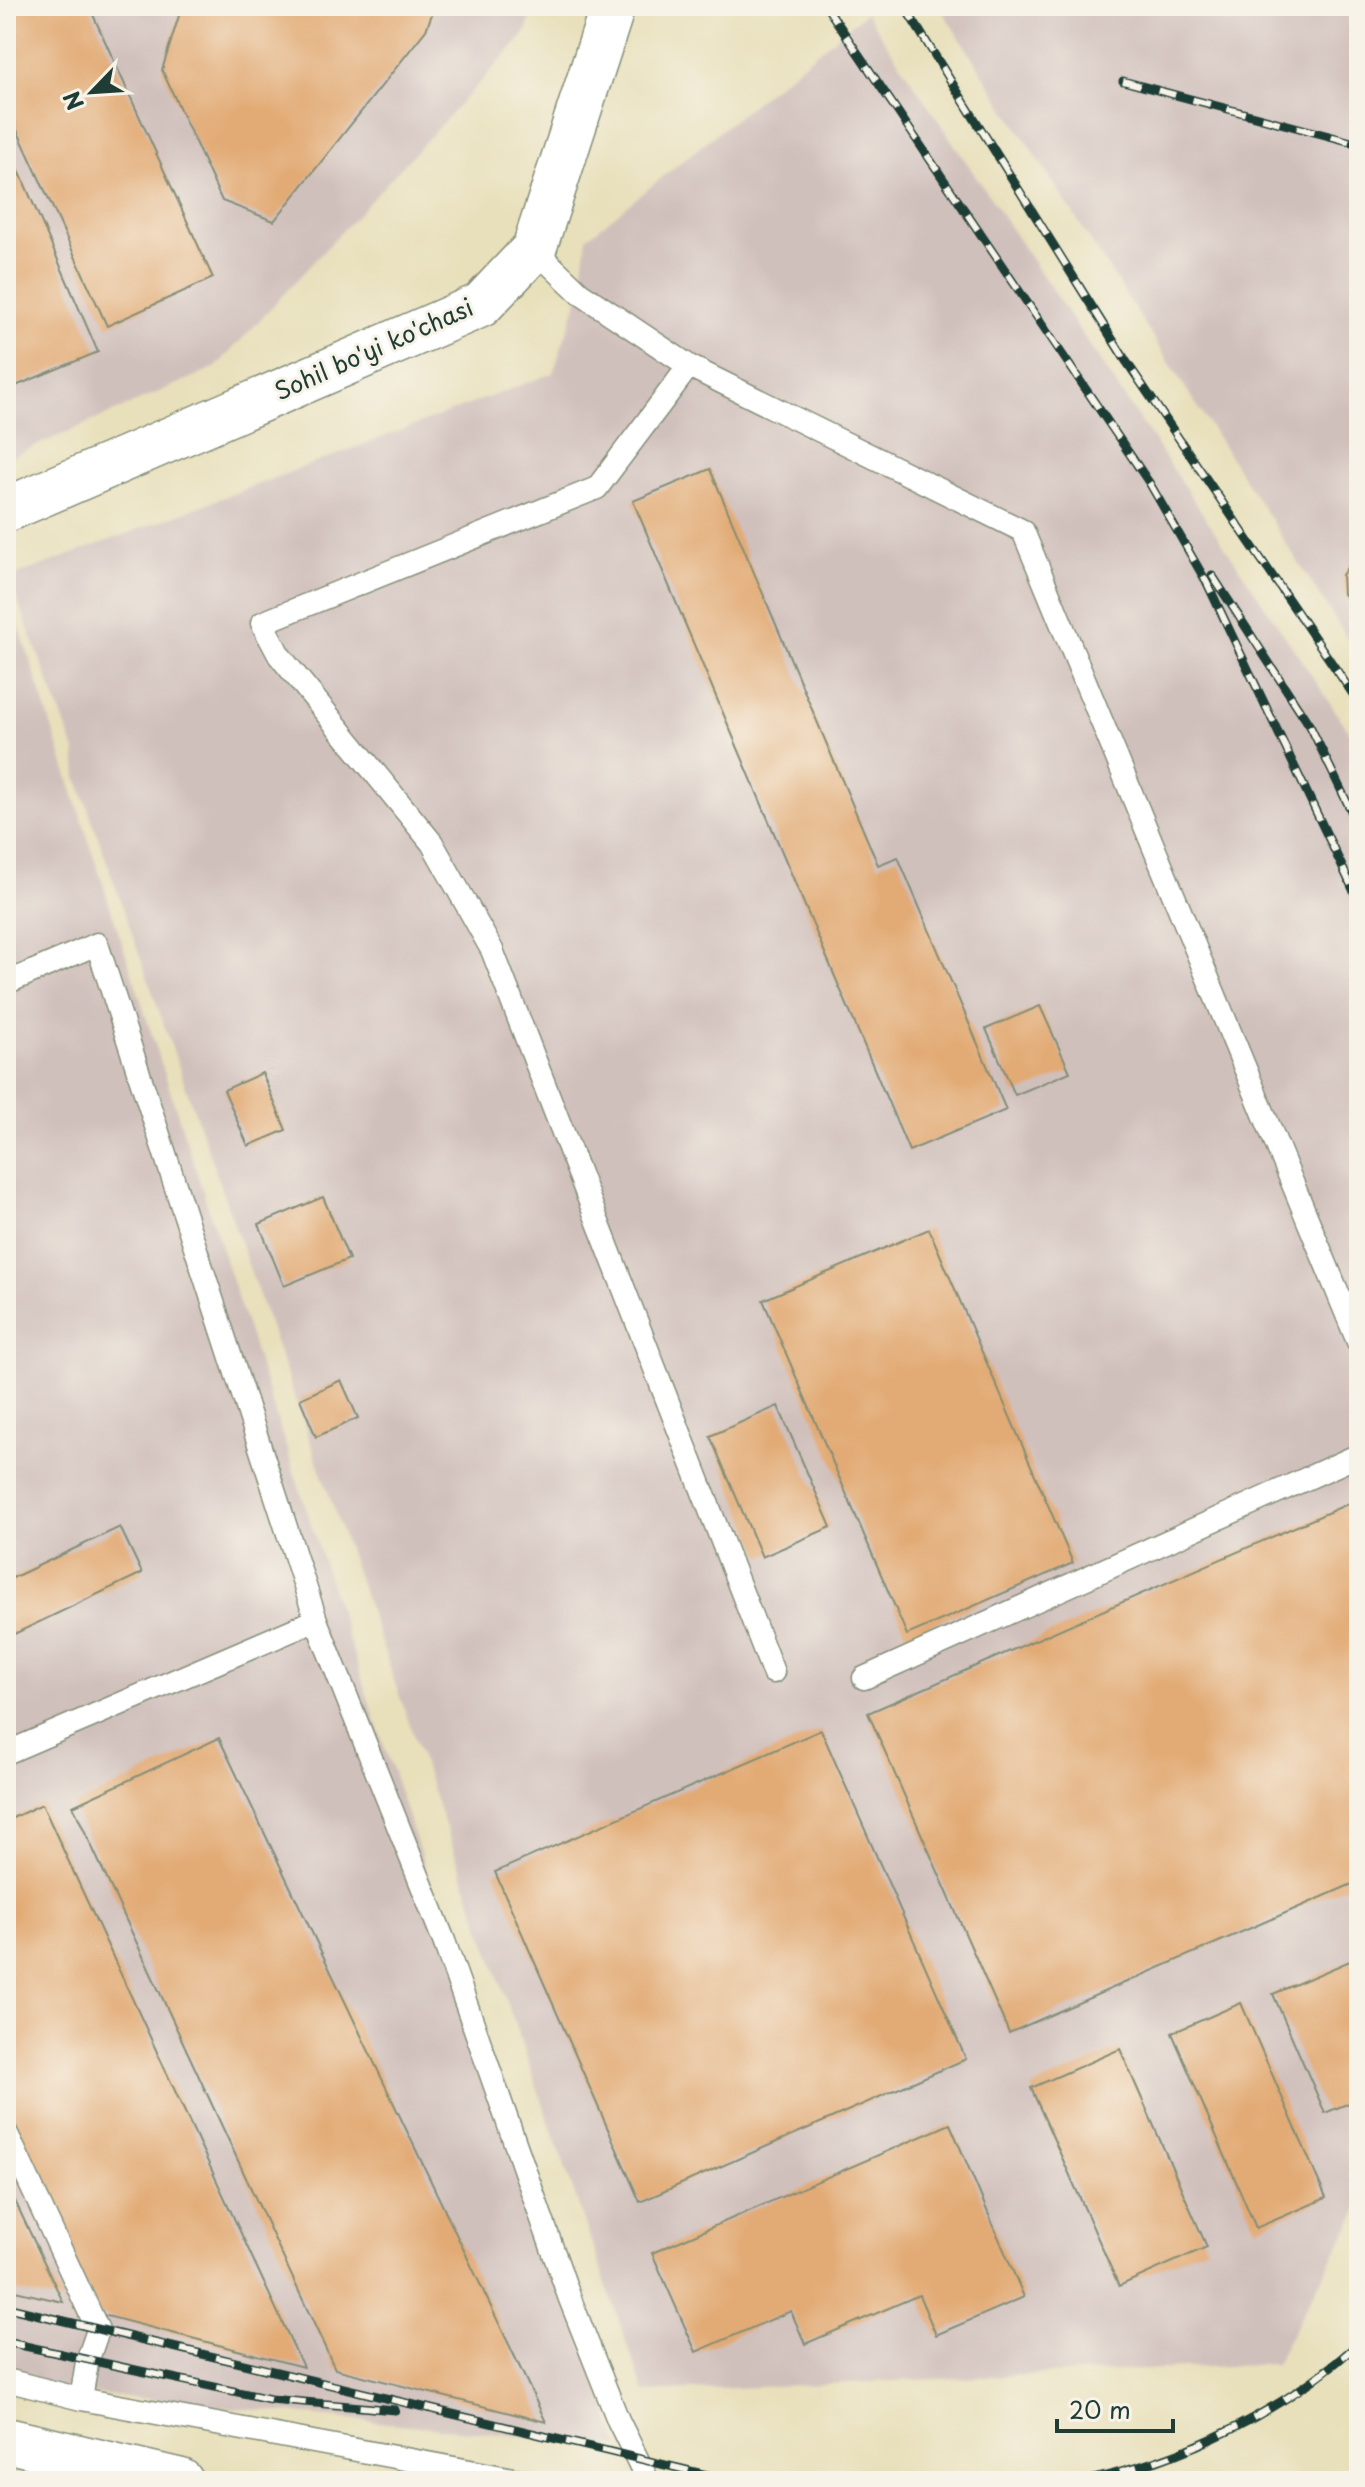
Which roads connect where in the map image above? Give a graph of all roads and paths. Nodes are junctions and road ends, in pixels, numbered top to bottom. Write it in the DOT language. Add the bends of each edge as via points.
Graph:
graph roads {
  1 [pos="613,6"];
  2 [pos="534,249"];
  3 [pos="689,366"];
  4 [pos="6,510"];
  5 [pos="6,983"];
  6 [pos="1359,1344"];
  7 [pos="1359,1455"];
  8 [pos="316,1620"];
  9 [pos="773,1672"];
  10 [pos="864,1678"];
  11 [pos="6,1753"];
  12 [pos="6,2132"];
  13 [pos="6,2380"];
  14 [pos="81,2399"];
  15 [pos="6,2440"];
  16 [pos="49,2466"];
  17 [pos="181,2481"];
  18 [pos="524,2481"];
  19 [pos="648,2481"];
  1 -- 2 [label="street, Sohil bo'yi ko'chasi"];
  2 -- 3 [label="lane" via="580,293"];
  2 -- 4 [label="street, Sohil bo'yi ko'chasi" via="481,305"];
  3 -- 6 [label="lane" via="1023,531"];
  3 -- 9 [label="lane" via="597,488 262,623 279,655 432,843 492,950"];
  5 -- 8 [label="lane" via="97,944"];
  7 -- 10 [label="lane"];
  8 -- 11 [label="lane"];
  8 -- 19 [label="lane" via="444,1941 570,2299"];
  12 -- 14 [label="lane" via="98,2330"];
  13 -- 14 [label="lane"];
  14 -- 18 [label="lane"];
  15 -- 16 [label="street"];
  16 -- 17 [label="street"];
}
